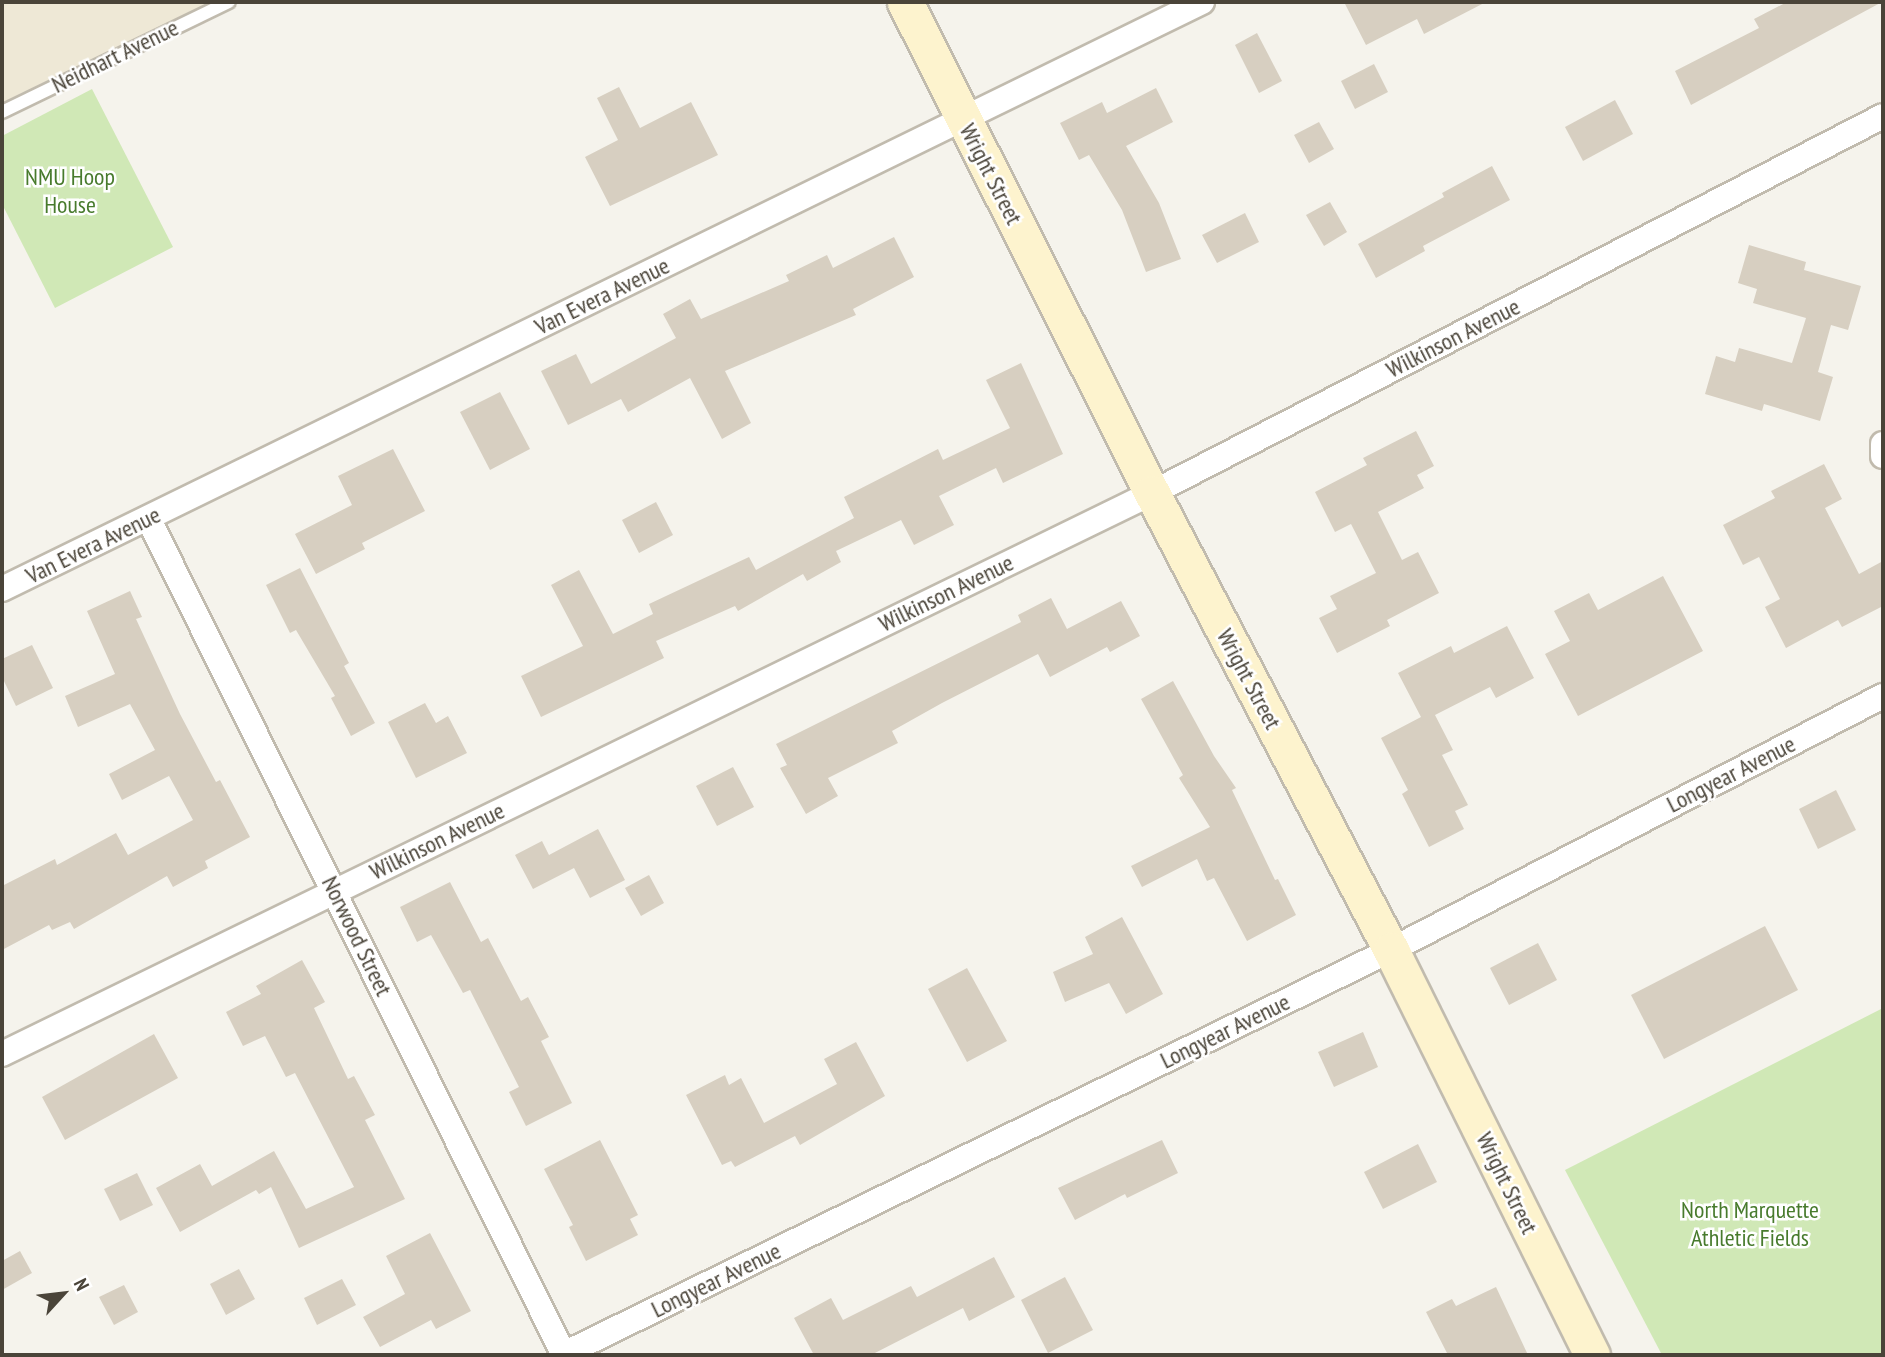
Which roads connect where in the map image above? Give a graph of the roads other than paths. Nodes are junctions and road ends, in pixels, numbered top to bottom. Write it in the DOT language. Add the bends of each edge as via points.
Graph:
graph roads {
  1 [pos="229,2"];
  2 [pos="905,2"];
  3 [pos="1202,2"];
  4 [pos="2,113"];
  5 [pos="1883,116"];
  6 [pos="963,119"];
  7 [pos="1883,444"];
  8 [pos="1883,456"];
  9 [pos="1152,493"];
  10 [pos="148,519"];
  11 [pos="2,589"];
  12 [pos="1883,696"];
  13 [pos="335,891"];
  14 [pos="1391,950"];
  15 [pos="2,1054"];
  16 [pos="563,1355"];
  17 [pos="1592,1355"];
  1 -- 4 [label="lane, Neidhart Avenue"];
  2 -- 6 [label="main road, Wright Street"];
  3 -- 6 [label="street, Van Evera Avenue"];
  5 -- 9 [label="street, Wilkinson Avenue"];
  6 -- 9 [label="main road, Wright Street"];
  6 -- 10 [label="street, Van Evera Avenue"];
  7 -- 8 [label="street"];
  9 -- 13 [label="street, Wilkinson Avenue"];
  9 -- 14 [label="main road, Wright Street"];
  10 -- 11 [label="street, Van Evera Avenue"];
  10 -- 13 [label="street, Norwood Street"];
  12 -- 14 [label="street, Longyear Avenue"];
  13 -- 15 [label="street, Wilkinson Avenue"];
  13 -- 16 [label="street, Norwood Street"];
  14 -- 16 [label="street, Longyear Avenue"];
  14 -- 17 [label="main road, Wright Street"];
}
